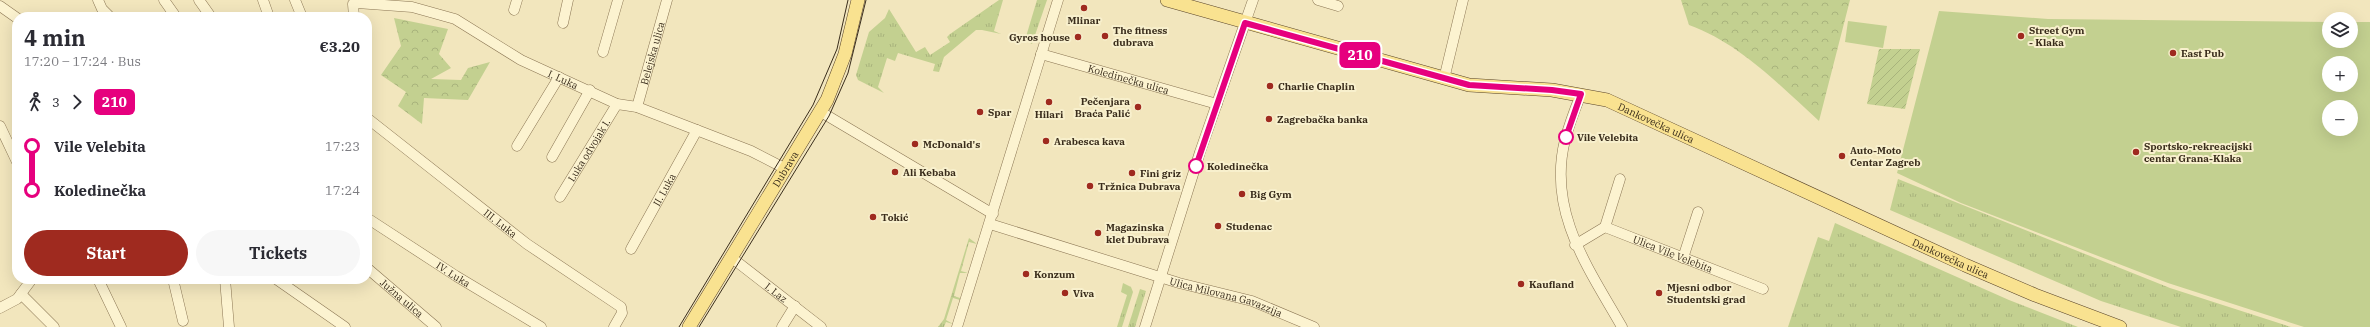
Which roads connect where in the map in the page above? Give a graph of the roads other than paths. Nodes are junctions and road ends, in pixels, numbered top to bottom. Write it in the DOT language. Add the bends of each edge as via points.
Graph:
graph roads {
  1 [pos="98,0"];
  2 [pos="164,0"];
  3 [pos="199,0"];
  4 [pos="263,0"];
  5 [pos="295,0"];
  6 [pos="517,0"];
  7 [pos="568,0"];
  8 [pos="618,0"];
  9 [pos="668,0"];
  10 [pos="858,0"];
  11 [pos="1058,0"];
  12 [pos="1166,0"];
  13 [pos="1254,0"];
  14 [pos="1318,0"];
  15 [pos="1464,0"];
  16 [pos="0,6"];
  17 [pos="1338,6"];
  18 [pos="514,10"];
  19 [pos="105,12"];
  20 [pos="172,12"];
  21 [pos="207,12"];
  22 [pos="267,12"];
  23 [pos="300,12"];
  24 [pos="354,12"];
  25 [pos="12,14"];
  26 [pos="563,23"];
  27 [pos="1245,23"];
  28 [pos="603,52"];
  29 [pos="1041,54"];
  30 [pos="559,76"];
  31 [pos="1444,79"];
  32 [pos="590,90"];
  33 [pos="1581,94"];
  34 [pos="617,104"];
  35 [pos="1217,104"];
  36 [pos="637,107"];
  37 [pos="821,112"];
  38 [pos="372,122"];
  39 [pos="0,126"];
  40 [pos="697,130"];
  41 [pos="517,146"];
  42 [pos="12,151"];
  43 [pos="552,157"];
  44 [pos="786,170"];
  45 [pos="1620,179"];
  46 [pos="560,197"];
  47 [pos="1698,212"];
  48 [pos="991,219"];
  49 [pos="372,221"];
  50 [pos="1605,227"];
  51 [pos="1575,245"];
  52 [pos="631,249"];
  53 [pos="732,258"];
  54 [pos="1683,258"];
  55 [pos="372,272"];
  56 [pos="1160,276"];
  57 [pos="28,284"];
  58 [pos="100,284"];
  59 [pos="174,284"];
  60 [pos="225,284"];
  61 [pos="283,284"];
  62 [pos="1763,289"];
  63 [pos="21,294"];
  64 [pos="795,306"];
  65 [pos="0,308"];
  66 [pos="183,321"];
  67 [pos="54,327"];
  68 [pos="121,327"];
  69 [pos="229,327"];
  70 [pos="345,327"];
  71 [pos="436,327"];
  72 [pos="541,327"];
  73 [pos="614,327"];
  74 [pos="689,327"];
  75 [pos="782,327"];
  76 [pos="821,327"];
  77 [pos="958,327"];
  78 [pos="1145,327"];
  79 [pos="1314,327"];
  80 [pos="1622,327"];
  81 [pos="2120,327"];
  1 -- 19 [label="street"];
  2 -- 20 [label="street"];
  3 -- 21 [label="street"];
  4 -- 22 [label="street"];
  5 -- 23 [label="street"];
  6 -- 18 [label="street"];
  7 -- 26 [label="street"];
  8 -- 28 [label="street"];
  9 -- 36 [label="street, Belejska ulica"];
  10 -- 37 [label="main road, Dubrava" via="845,54"];
  11 -- 29 [label="street"];
  12 -- 27 [label="main road, Dankovečka ulica"];
  13 -- 27 [label="street"];
  14 -- 17 [label="street"];
  15 -- 31 [label="street"];
  16 -- 25 [label="street"];
  24 -- 30 [label="street, I. Luka" via="353,4 358,3 412,7 455,19 520,60"];
  27 -- 31 [label="main road, Dankovečka ulica"];
  27 -- 35 [label="street"];
  29 -- 35 [label="street, Koledinečka ulica"];
  29 -- 48 [label="street"];
  30 -- 32 [label="street, I. Luka"];
  30 -- 41 [label="street"];
  31 -- 33 [label="main road, Dankovečka ulica" via="1483,87"];
  32 -- 34 [label="street, I. Luka"];
  32 -- 43 [label="street"];
  33 -- 51 [label="street" via="1565,141 1562,170 1564,208"];
  33 -- 81 [label="main road, Dankovečka ulica" via="1612,102 1965,265"];
  34 -- 36 [label="street, I. Luka"];
  34 -- 46 [label="street, Luka odvojak I."];
  35 -- 56 [label="street"];
  36 -- 40 [label="street, I. Luka"];
  37 -- 44 [label="main road, Dubrava"];
  37 -- 48 [label="street"];
  38 -- 73 [label="street, III. Luka" via="527,244 621,307 622,313"];
  39 -- 42 [label="street"];
  40 -- 44 [label="street, I. Luka" via="761,155"];
  40 -- 52 [label="street, II. Luka"];
  44 -- 53 [label="main road, Dubrava"];
  45 -- 50 [label="street"];
  47 -- 54 [label="street"];
  48 -- 56 [label="street"];
  48 -- 77 [label="street"];
  49 -- 72 [label="street, IV. Luka"];
  50 -- 51 [label="street"];
  50 -- 54 [label="street, Ulica Vile Velebita"];
  51 -- 80 [label="street"];
  53 -- 64 [label="street, I. Laz"];
  53 -- 74 [label="main road, Dubrava"];
  54 -- 62 [label="street, Ulica Vile Velebita"];
  55 -- 71 [label="street, Južna ulica"];
  56 -- 78 [label="street"];
  56 -- 79 [label="street, Ulica Milovana Gavazzija" via="1252,301"];
  57 -- 63 [label="street"];
  58 -- 68 [label="street"];
  59 -- 66 [label="street"];
  60 -- 69 [label="street"];
  61 -- 70 [label="street"];
  63 -- 65 [label="street"];
  63 -- 67 [label="street"];
  64 -- 75 [label="street"];
  64 -- 76 [label="street, I. Laz"];
}
